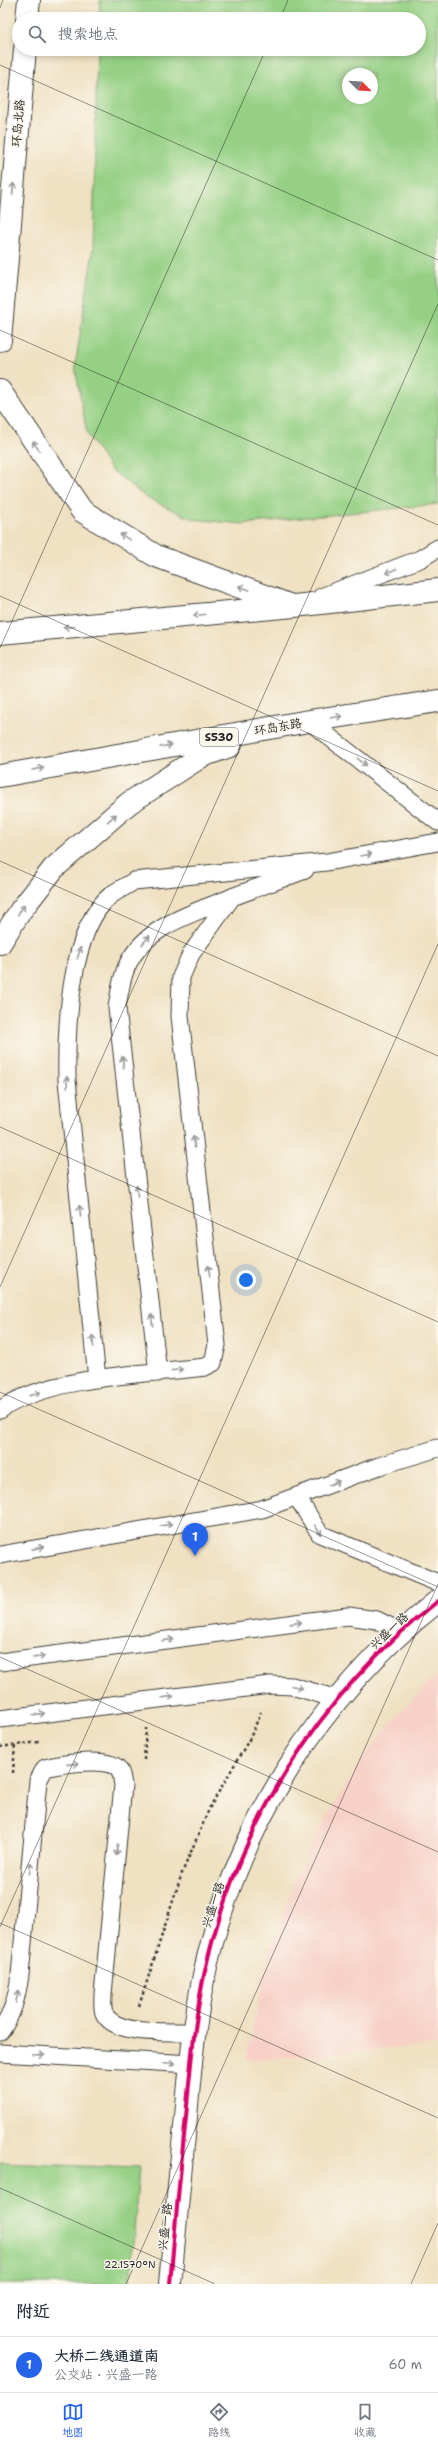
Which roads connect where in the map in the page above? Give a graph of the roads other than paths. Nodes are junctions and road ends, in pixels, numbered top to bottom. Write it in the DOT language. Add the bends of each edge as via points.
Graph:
graph roads {
  1 [pos="29,0"];
  2 [pos="28,12"];
  3 [pos="24,56"];
  4 [pos="0,340"];
  5 [pos="0,391"];
  6 [pos="438,548"];
  7 [pos="438,552"];
  8 [pos="420,559"];
  9 [pos="438,590"];
  10 [pos="294,606"];
  11 [pos="0,633"];
  12 [pos="438,701"];
  13 [pos="309,721"];
  14 [pos="0,776"];
  15 [pos="438,822"];
  16 [pos="438,842"];
  17 [pos="327,862"];
  18 [pos="232,897"];
  19 [pos="0,943"];
  20 [pos="158,1373"];
  21 [pos="97,1379"];
  22 [pos="0,1410"];
  23 [pos="438,1448"];
  24 [pos="297,1497"];
  25 [pos="0,1555"];
  26 [pos="438,1583"];
  27 [pos="438,1601"];
  28 [pos="401,1632"];
  29 [pos="0,1662"];
  30 [pos="337,1699"];
  31 [pos="0,1718"];
  32 [pos="0,2032"];
  33 [pos="195,2032"];
  34 [pos="0,2053"];
  35 [pos="191,2064"];
  36 [pos="170,2284"];
  1 -- 2 [label="main road"];
  4 -- 3 [label="main road, 环岛北路, one-way"];
  10 -- 5 [label="main road, one-way" via="156,556 82,511"];
  6 -- 8 [label="lane"];
  7 -- 8 [label="lane"];
  8 -- 10 [label="lane, one-way" via="367,581"];
  9 -- 10 [label="main road"];
  10 -- 11 [label="main road, one-way"];
  13 -- 12 [label="main road, 环岛东路 / S530, one-way"];
  14 -- 13 [label="main road, 环岛东路 / S530, one-way"];
  13 -- 15 [label="lane, one-way"];
  19 -- 13 [label="main road, one-way" via="21,910 54,868 129,803 202,756"];
  17 -- 16 [label="lane, one-way"];
  17 -- 18 [label="lane"];
  21 -- 17 [label="lane, one-way" via="67,1080 66,1038 77,954 93,918 110,896 134,881"];
  20 -- 18 [label="lane, one-way" via="117,1008 126,968 148,936 165,925"];
  20 -- 18 [label="lane, one-way" via="205,1367 213,1363 216,1355 217,1345 180,1008 181,977 191,954"];
  20 -- 21 [label="lane"];
  22 -- 21 [label="lane, one-way" via="10,1402 70,1382"];
  24 -- 23 [label="lane, one-way" via="379,1466"];
  25 -- 24 [label="lane, one-way" via="262,1509"];
  24 -- 26 [label="lane, one-way" via="320,1534"];
  27 -- 28 [label="main road, 兴盛一路"];
  29 -- 28 [label="lane, one-way" via="348,1616 377,1620"];
  28 -- 30 [label="main road, 兴盛一路" via="373,1658"];
  31 -- 30 [label="lane, one-way" via="270,1685 292,1686"];
  30 -- 33 [label="main road, 兴盛一路" via="277,1784 232,1880 203,1980"];
  32 -- 33 [label="lane, one-way" via="17,1998 38,1781 45,1768 102,1762 112,1764 120,1770 123,1785 103,1994 104,2012 122,2029"];
  33 -- 35 [label="main road, 兴盛一路"];
  34 -- 35 [label="lane, one-way"];
  35 -- 36 [label="main road, 兴盛一路"];
}
